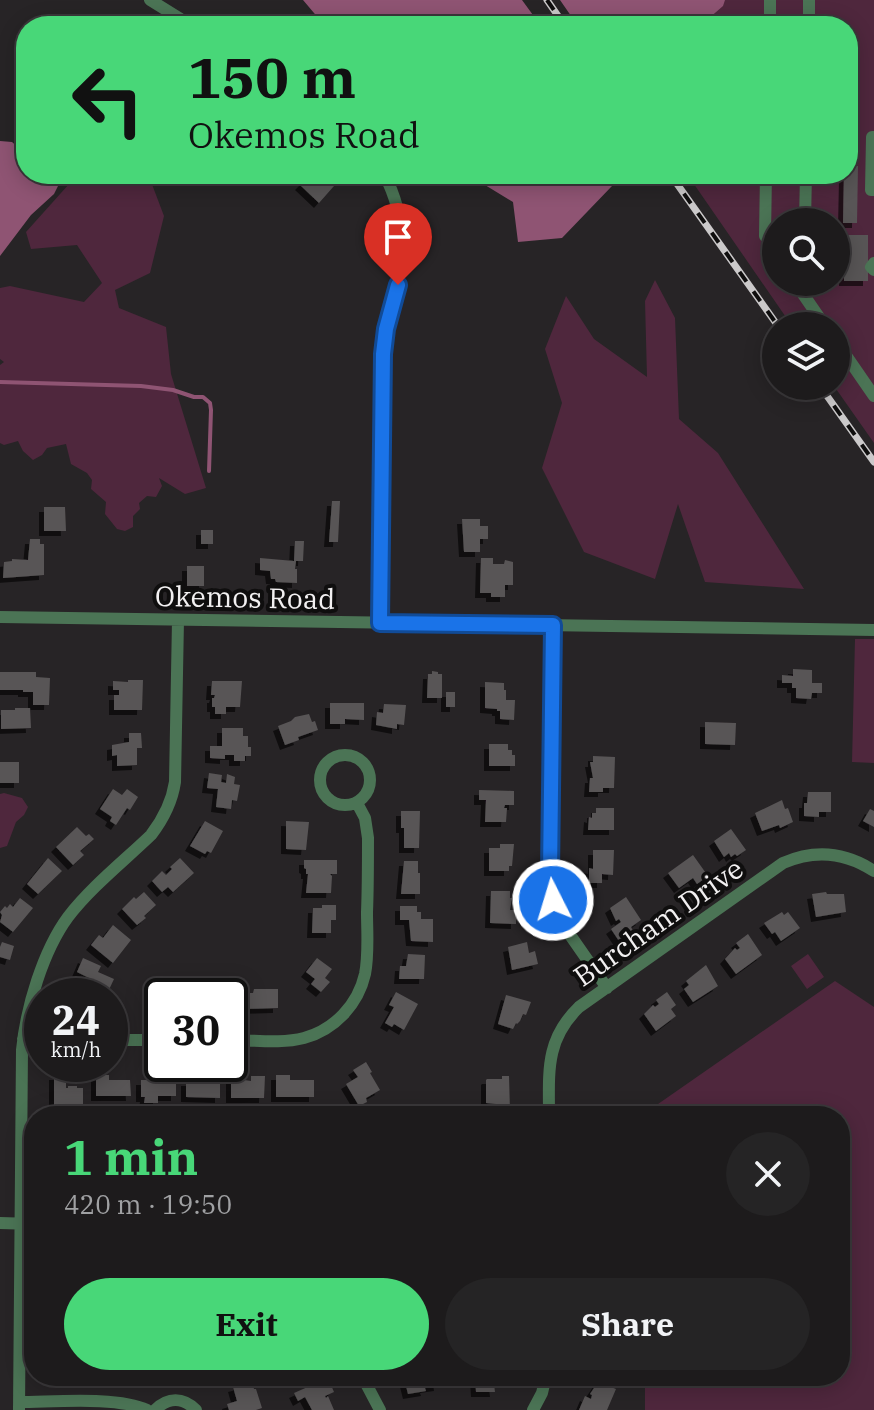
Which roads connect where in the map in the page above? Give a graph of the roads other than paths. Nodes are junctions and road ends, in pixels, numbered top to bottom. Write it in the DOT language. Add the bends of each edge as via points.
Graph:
graph roads {
  1 [pos="150,0"];
  2 [pos="176,16"];
  3 [pos="874,137"];
  4 [pos="389,184"];
  5 [pos="766,184"];
  6 [pos="806,184"];
  7 [pos="874,190"];
  8 [pos="765,208"];
  9 [pos="805,208"];
  10 [pos="874,263"];
  11 [pos="874,270"];
  12 [pos="850,361"];
  13 [pos="874,396"];
  14 [pos="0,617"];
  15 [pos="178,620"];
  16 [pos="380,623"];
  17 [pos="553,625"];
  18 [pos="874,630"];
  19 [pos="357,803"];
  20 [pos="874,871"];
  21 [pos="607,988"];
  22 [pos="23,1039"];
  23 [pos="248,1040"];
  24 [pos="25,1106"];
  25 [pos="549,1106"];
  26 [pos="0,1223"];
  27 [pos="24,1224"];
  28 [pos="24,1305"];
  29 [pos="367,1386"];
  30 [pos="544,1386"];
  31 [pos="19,1406"];
  32 [pos="147,1410"];
  33 [pos="155,1410"];
  34 [pos="196,1410"];
  35 [pos="380,1410"];
  36 [pos="533,1410"];
  1 -- 2 [label="street"];
  3 -- 7 [label="street"];
  4 -- 16 [label="street" via="402,238 383,354"];
  5 -- 8 [label="street"];
  6 -- 9 [label="street"];
  10 -- 11 [label="street"];
  12 -- 13 [label="street"];
  14 -- 15 [label="street, Okemos Road"];
  15 -- 16 [label="street, Okemos Road"];
  15 -- 22 [label="street" via="171,803 151,835 60,929 44,961"];
  16 -- 17 [label="street, Okemos Road"];
  17 -- 18 [label="street, Okemos Road"];
  17 -- 21 [label="street" via="551,887 561,922"];
  19 -- 19 [label="street" via="367,794 367,768 352,756 333,758 321,773 323,792 338,805"];
  19 -- 23 [label="street" via="368,838 367,963 356,997 334,1023 316,1034"];
  20 -- 21 [label="street, Burcham Drive" via="840,855 817,854 783,863"];
  21 -- 25 [label="street, Burcham Drive" via="571,1015 557,1035 549,1067"];
  22 -- 24 [label="street"];
  26 -- 27 [label="street"];
  28 -- 31 [label="street"];
  29 -- 35 [label="street"];
  30 -- 36 [label="street"];
  31 -- 32 [label="street" via="120,1402"];
  33 -- 34 [label="street" via="177,1400"];
}
